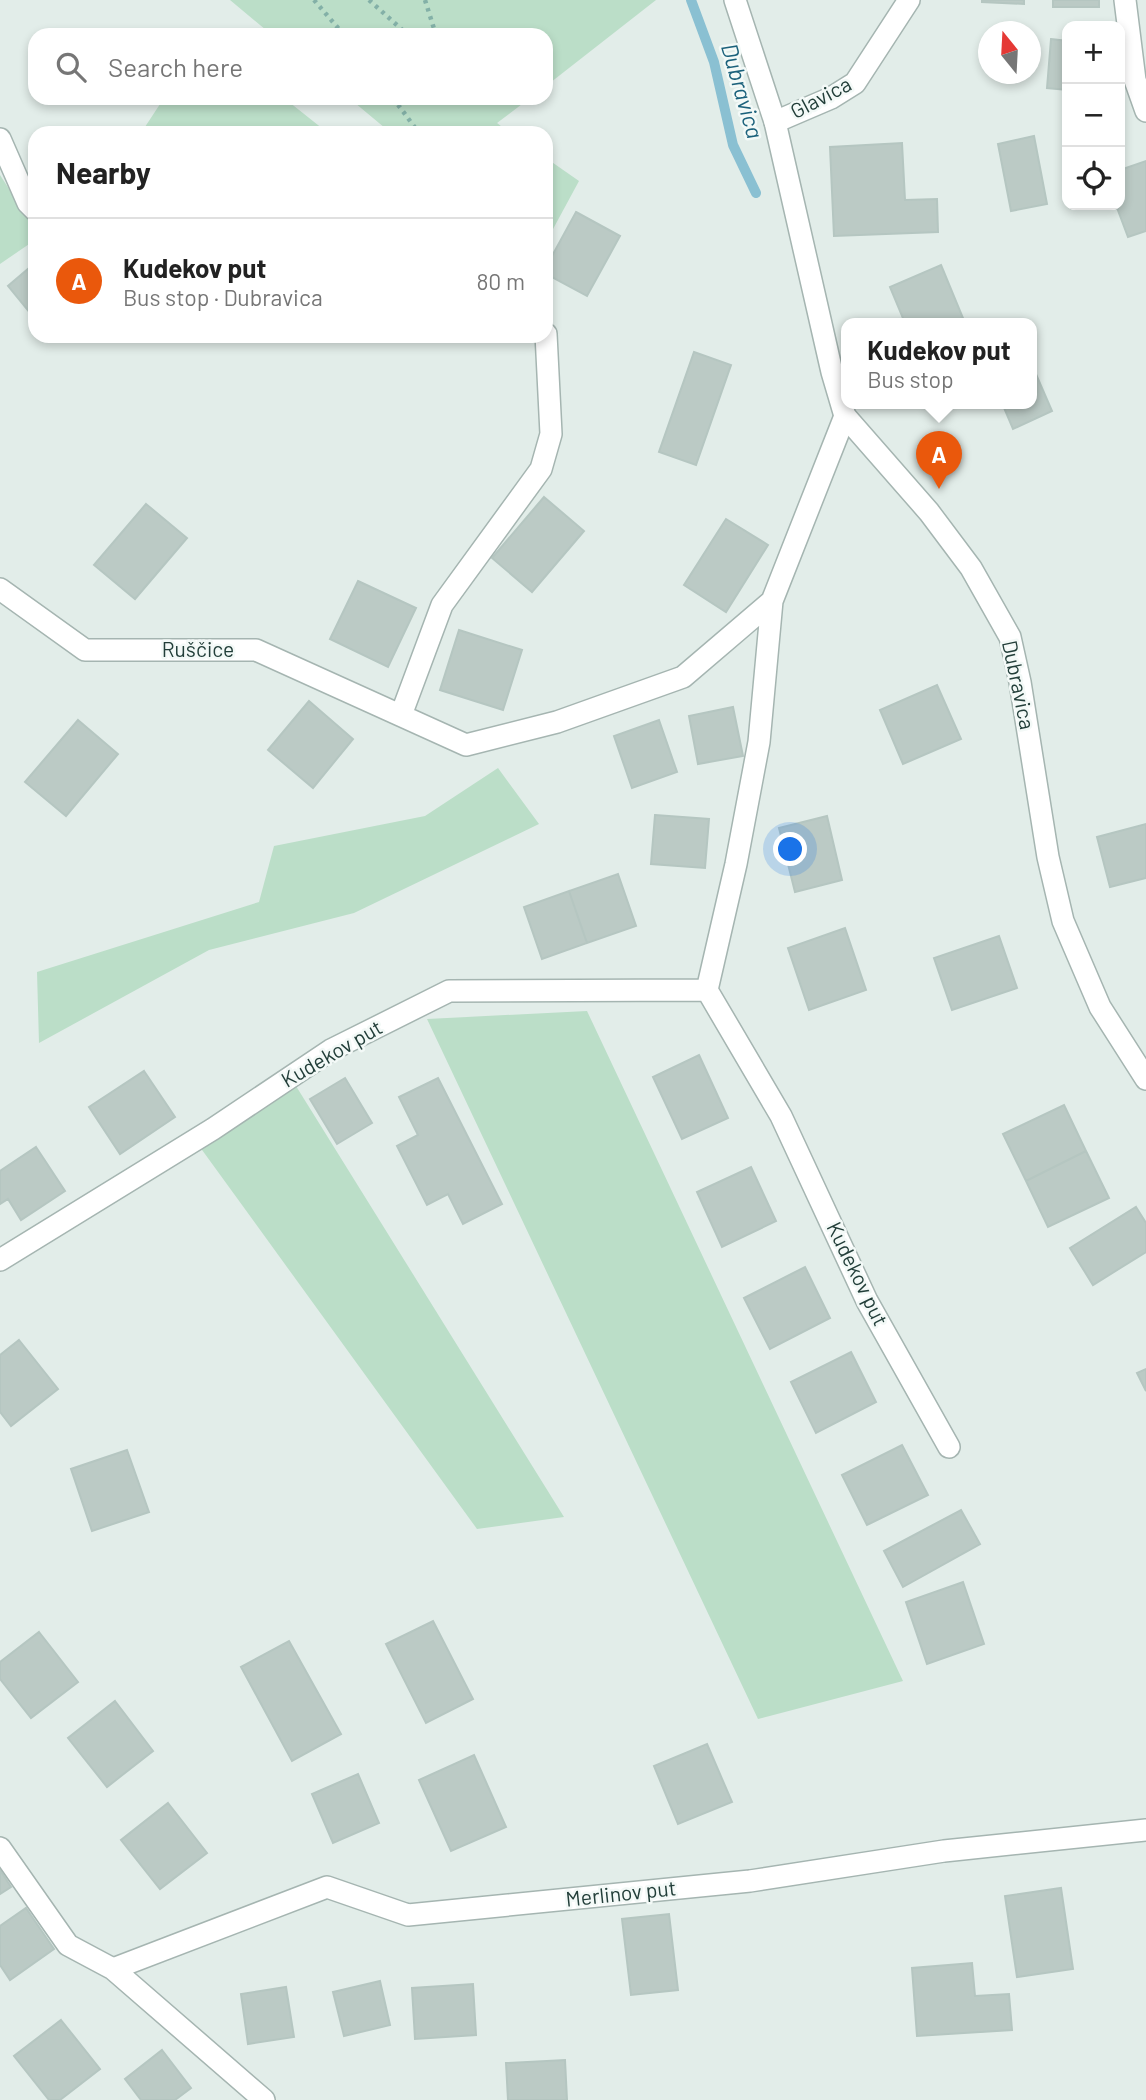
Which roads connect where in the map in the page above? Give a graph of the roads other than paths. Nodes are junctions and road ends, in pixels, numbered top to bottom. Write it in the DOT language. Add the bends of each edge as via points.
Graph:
graph roads {
  1 [pos="735,0"];
  2 [pos="909,0"];
  3 [pos="1125,0"];
  4 [pos="1146,111"];
  5 [pos="775,122"];
  6 [pos="0,139"];
  7 [pos="28,203"];
  8 [pos="546,343"];
  9 [pos="841,402"];
  10 [pos="843,409"];
  11 [pos="845,416"];
  12 [pos="0,589"];
  13 [pos="772,601"];
  14 [pos="401,715"];
  15 [pos="707,990"];
  16 [pos="1146,1079"];
  17 [pos="0,1261"];
  18 [pos="948,1447"];
  19 [pos="1146,1830"];
  20 [pos="0,1849"];
  21 [pos="113,1969"];
  22 [pos="264,2100"];
  1 -- 5 [label="street, Dubravica"];
  2 -- 5 [label="street, Glavica" via="855,83"];
  3 -- 4 [label="street" via="1135,80"];
  5 -- 9 [label="street, Dubravica"];
  6 -- 7 [label="street"];
  8 -- 14 [label="street" via="551,434 541,469 442,605"];
  10 -- 11 [label="street, Dubravica"];
  11 -- 13 [label="street"];
  11 -- 16 [label="street, Dubravica" via="971,568 1010,637 1063,922 1100,1007"];
  12 -- 14 [label="street, Ruščice" via="85,650 256,650"];
  13 -- 14 [label="street, Ruščice" via="683,677 557,722 466,745"];
  13 -- 15 [label="street" via="759,742"];
  15 -- 17 [label="street, Kudekov put" via="449,991 331,1050 214,1129"];
  15 -- 18 [label="street, Kudekov put" via="781,1116 867,1301"];
  19 -- 21 [label="street, Merlinov put" via="944,1851 750,1881 408,1915 327,1887"];
  20 -- 21 [label="street" via="68,1945"];
  21 -- 22 [label="street"];
}
